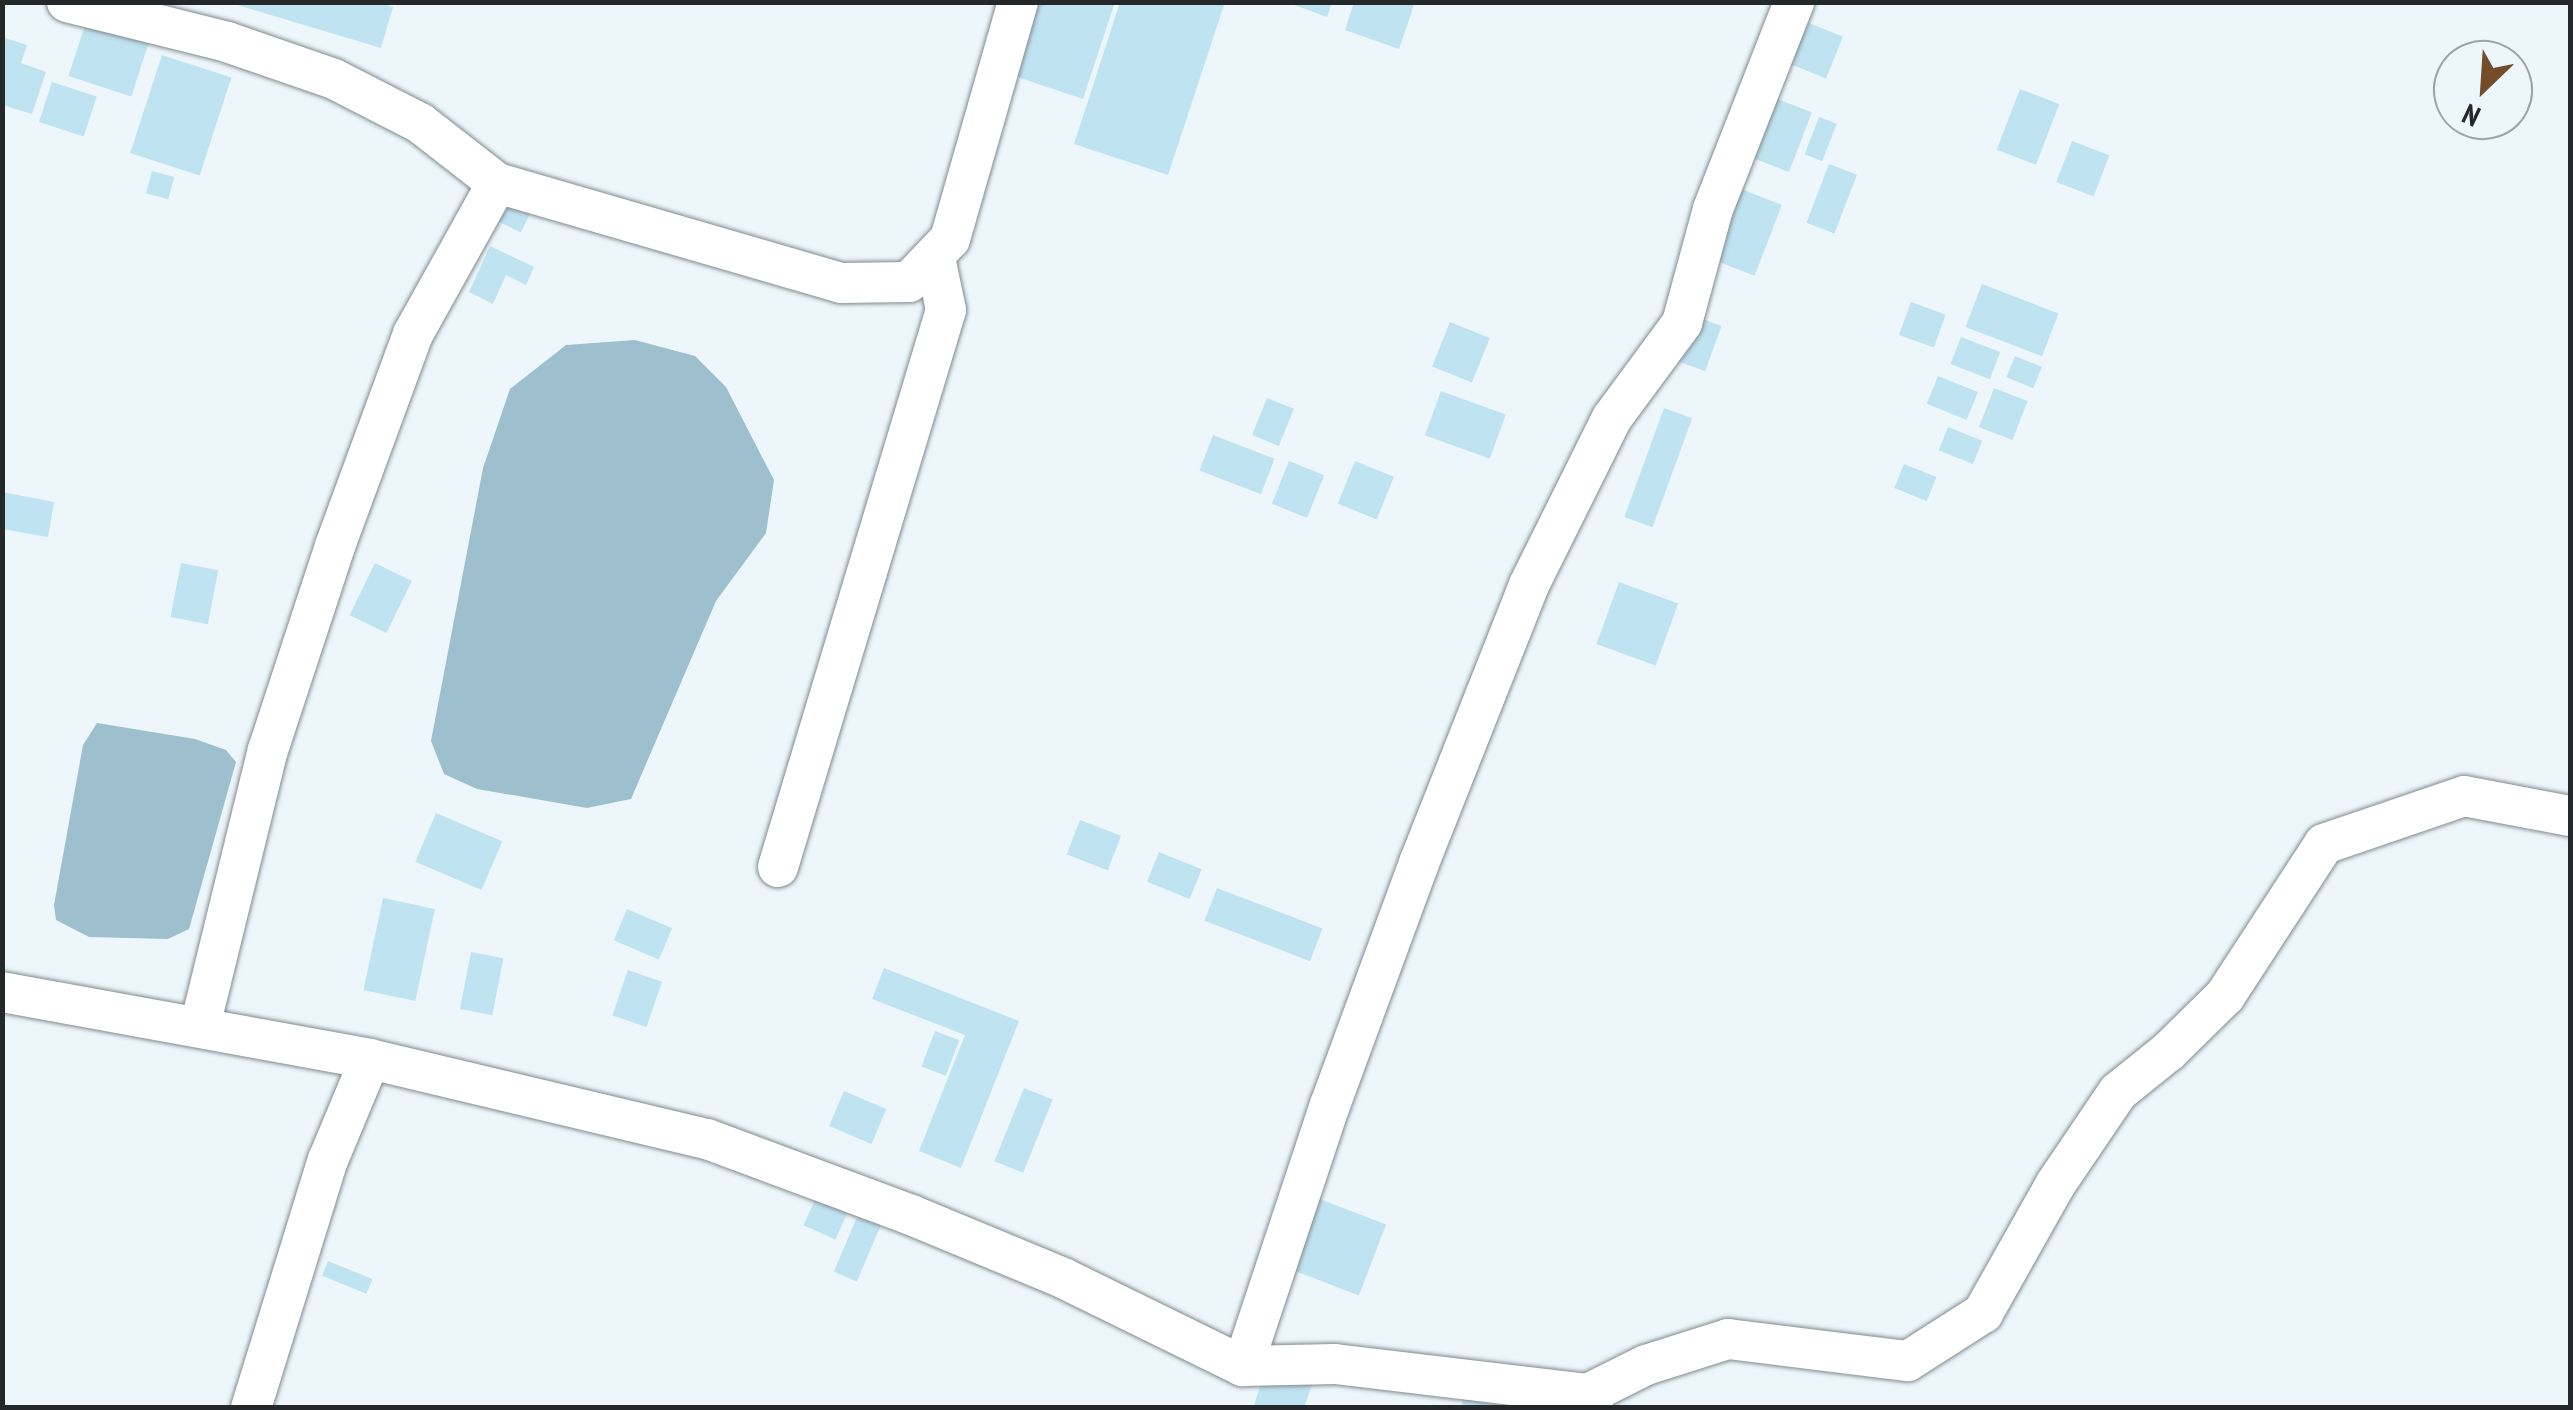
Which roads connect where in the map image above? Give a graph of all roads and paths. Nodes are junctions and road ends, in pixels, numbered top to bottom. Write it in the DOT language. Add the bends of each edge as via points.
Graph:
graph roads {
  1 [pos="66,2"];
  2 [pos="1018,2"];
  3 [pos="1794,2"];
  4 [pos="497,184"];
  5 [pos="930,262"];
  6 [pos="2570,816"];
  7 [pos="778,867"];
  8 [pos="2,992"];
  9 [pos="200,1026"];
  10 [pos="370,1059"];
  11 [pos="1243,1366"];
  12 [pos="1590,1401"];
  13 [pos="251,1408"];
  1 -- 4 [label="street" via="227,42 334,79 420,122"];
  2 -- 5 [label="street" via="950,239"];
  3 -- 11 [label="street" via="1712,210 1682,323 1612,418 1529,585 1330,1105"];
  4 -- 5 [label="street" via="841,283 909,282"];
  4 -- 9 [label="street" via="413,334 335,546 268,750"];
  5 -- 7 [label="street" via="935,258 946,310"];
  6 -- 12 [label="street" via="2464,796 2324,844 2224,996 2118,1092 1982,1313 1908,1362 1728,1339 1646,1364"];
  8 -- 9 [label="street"];
  9 -- 10 [label="street"];
  10 -- 11 [label="street" via="707,1139 1063,1278"];
  10 -- 13 [label="street" via="328,1160"];
  11 -- 12 [label="street" via="1335,1364"];
}
